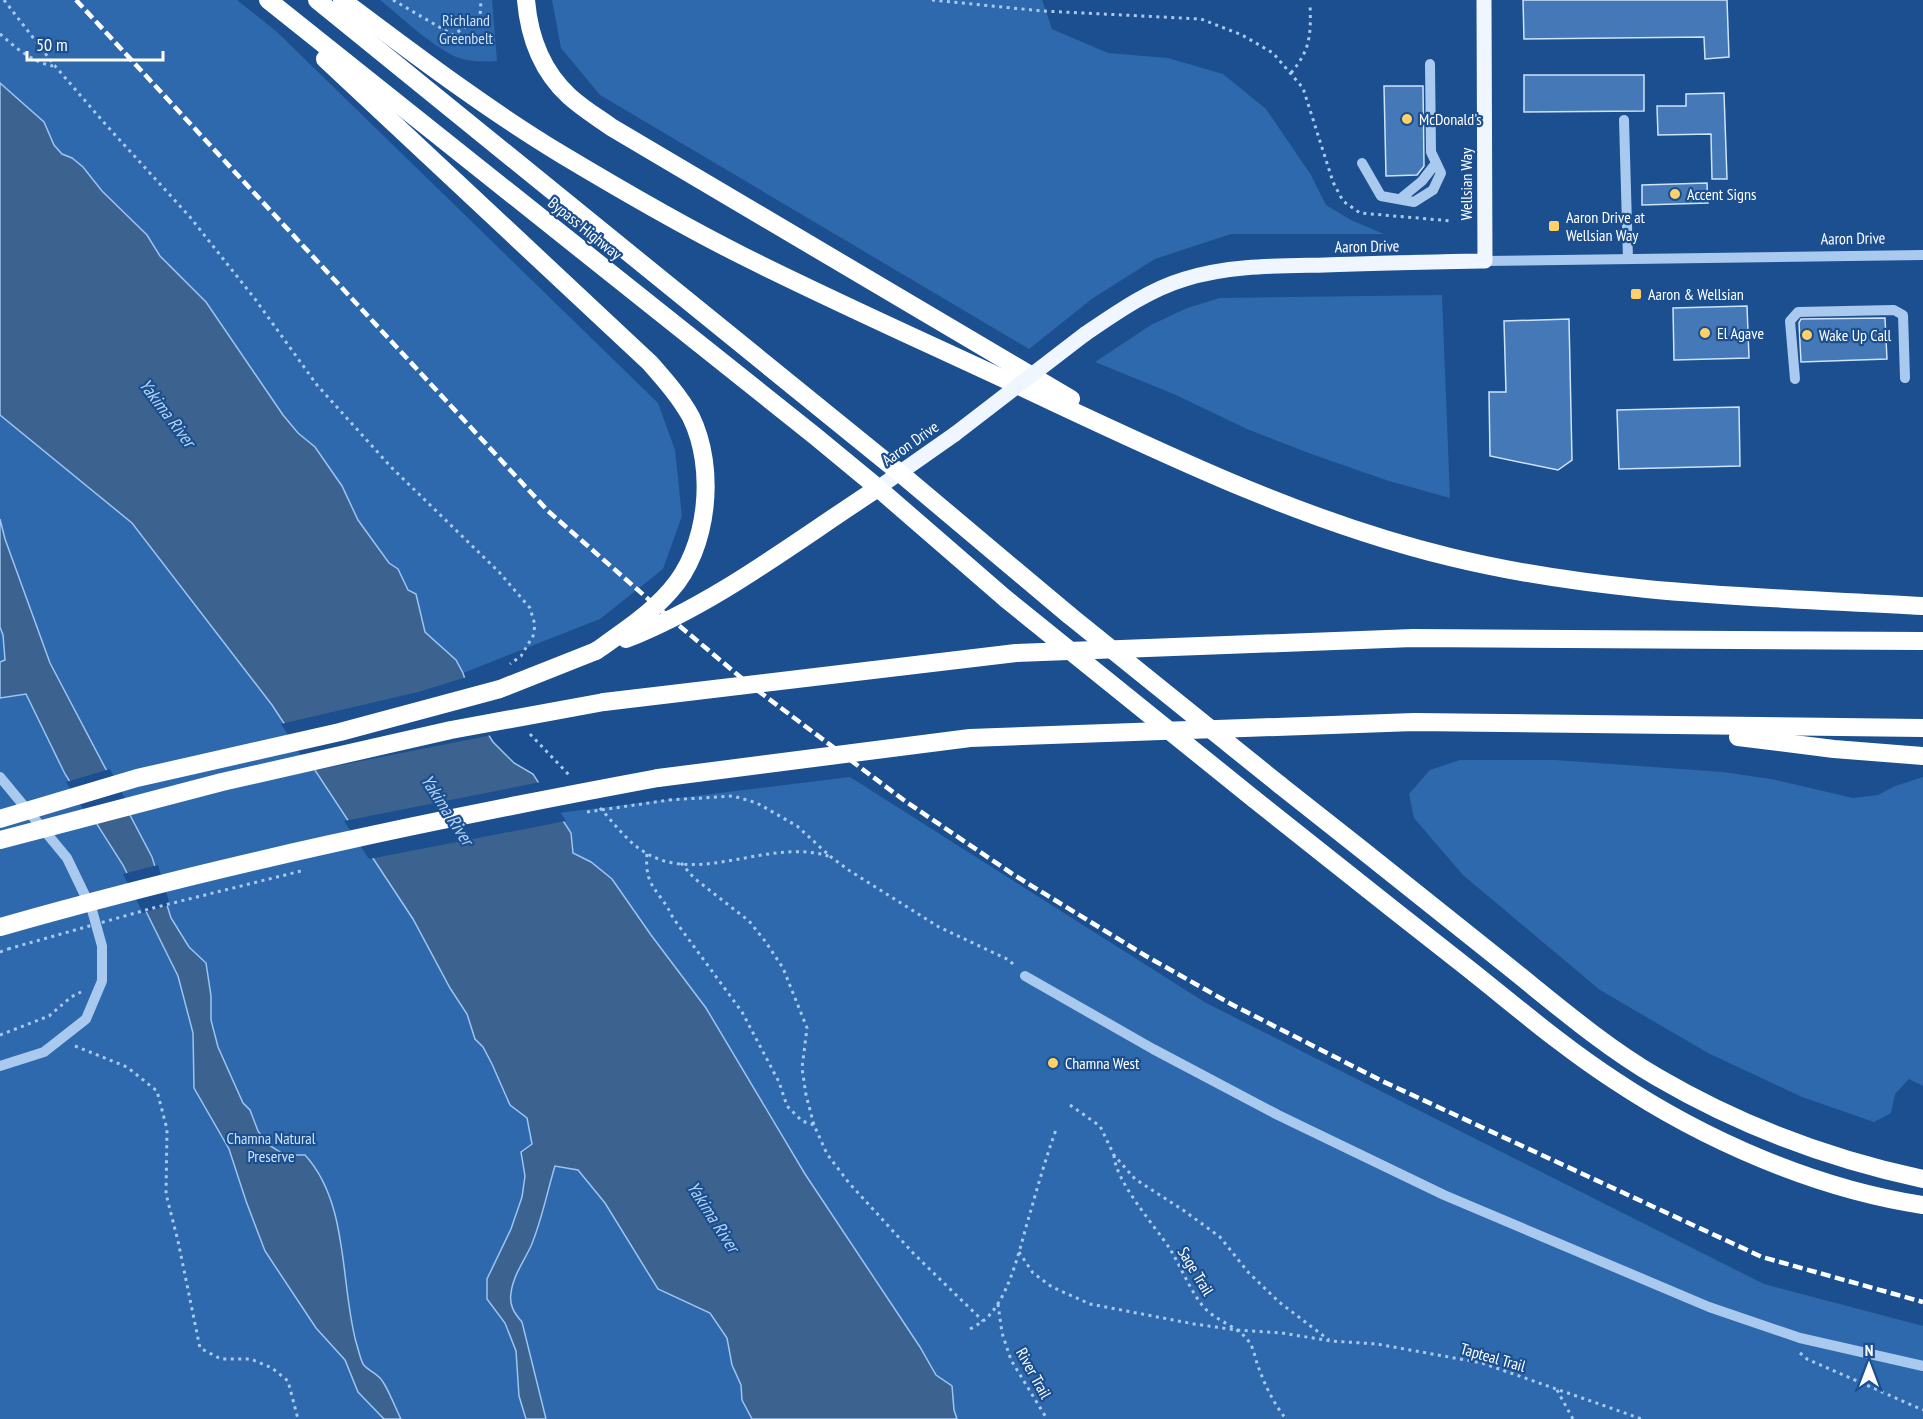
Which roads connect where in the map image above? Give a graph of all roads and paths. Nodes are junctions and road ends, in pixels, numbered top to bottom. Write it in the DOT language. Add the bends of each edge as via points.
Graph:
graph roads {
  1 [pos="4,0"];
  2 [pos="262,0"];
  3 [pos="268,0"];
  4 [pos="317,0"];
  5 [pos="342,0"];
  6 [pos="393,0"];
  7 [pos="481,0"];
  8 [pos="526,0"];
  9 [pos="932,0"];
  10 [pos="1484,0"];
  11 [pos="1310,3"];
  12 [pos="0,34"];
  13 [pos="1430,64"];
  14 [pos="55,66"];
  15 [pos="1624,120"];
  16 [pos="1362,163"];
  17 [pos="1923,255"];
  18 [pos="1628,259"];
  19 [pos="1485,261"];
  20 [pos="1905,378"];
  21 [pos="1795,379"];
  22 [pos="1146,445"];
  23 [pos="900,473"];
  24 [pos="878,488"];
  25 [pos="1923,606"];
  26 [pos="1923,640"];
  27 [pos="596,651"];
  28 [pos="506,667"];
  29 [pos="1653,726"];
  30 [pos="1923,728"];
  31 [pos="530,734"];
  32 [pos="1923,756"];
  33 [pos="0,777"];
  34 [pos="579,784"];
  35 [pos="593,800"];
  36 [pos="586,812"];
  37 [pos="0,819"];
  38 [pos="0,840"];
  39 [pos="647,854"];
  40 [pos="831,857"];
  41 [pos="681,863"];
  42 [pos="307,870"];
  43 [pos="0,927"];
  44 [pos="0,952"];
  45 [pos="1025,976"];
  46 [pos="102,981"];
  47 [pos="0,1035"];
  48 [pos="61,1039"];
  49 [pos="0,1066"];
  50 [pos="1070,1105"];
  51 [pos="814,1125"];
  52 [pos="1057,1127"];
  53 [pos="1114,1155"];
  54 [pos="1923,1179"];
  55 [pos="1923,1205"];
  56 [pos="1019,1252"];
  57 [pos="998,1302"];
  58 [pos="983,1321"];
  59 [pos="970,1329"];
  60 [pos="1237,1330"];
  61 [pos="1331,1341"];
  62 [pos="1799,1353"];
  63 [pos="1923,1366"];
  64 [pos="1556,1389"];
  65 [pos="1923,1410"];
  66 [pos="298,1419"];
  67 [pos="1047,1419"];
  68 [pos="1286,1419"];
  69 [pos="1573,1419"];
  70 [pos="1642,1419"];
  1 -- 14 [label="path"];
  2 -- 27 [label="highway" via="650,363 676,392 692,419 700,446 706,497 696,543 672,589 645,617"];
  3 -- 24 [label="highway, Bypass Highway"];
  4 -- 23 [label="highway, Bypass Highway"];
  5 -- 22 [label="highway" via="497,114 695,231"];
  6 -- 7 [label="path" via="453,35 480,17"];
  8 -- 22 [label="highway" via="533,42 548,70 569,96 611,127"];
  9 -- 11 [label="path" via="1043,11 1201,19 1273,52 1291,74 1311,37"];
  10 -- 19 [label="main road, Wellsian Way"];
  12 -- 14 [label="path" via="17,50 42,64"];
  13 -- 16 [label="street" via="1431,152 1441,173 1433,190 1414,202 1381,196"];
  14 -- 28 [label="path" via="190,217 317,385 391,467 499,572 530,608 534,636 521,657"];
  15 -- 18 [label="street"];
  17 -- 18 [label="street, Aaron Drive"];
  18 -- 19 [label="street, Aaron Drive"];
  19 -- 23 [label="main road, Aaron Drive, bridge" via="1261,266 1183,279 1122,309 1085,334"];
  20 -- 21 [label="street" via="1903,315 1894,310 1798,312 1790,321"];
  22 -- 25 [label="highway" via="1318,517 1453,558 1564,579 1682,592"];
  23 -- 24 [label="main road, Aaron Drive"];
  23 -- 54 [label="highway, Bypass Highway, bridge" via="1023,578 1280,785 1578,1022 1656,1077 1806,1147"];
  24 -- 27 [label="highway" via="703,602"];
  24 -- 55 [label="highway, Bypass Highway, bridge" via="1006,599 1254,799 1613,1079 1659,1109 1714,1137 1804,1174"];
  26 -- 38 [label="highway, bridge" via="1413,638 1016,653 604,702 451,730 222,782"];
  27 -- 37 [label="highway, bridge" via="500,689 340,732 137,778"];
  29 -- 30 [label="highway"];
  29 -- 32 [label="highway"];
  29 -- 43 [label="highway, bridge" via="1414,722 970,738 658,778 513,805 105,897"];
  31 -- 34 [label="path"];
  33 -- 46 [label="street" via="67,858 92,910 102,946"];
  35 -- 39 [label="path"];
  36 -- 40 [label="path, bridge" via="733,796 757,803 797,826"];
  39 -- 41 [label="path"];
  39 -- 51 [label="path" via="648,882 667,903 673,918 742,1012 787,1106 802,1121"];
  40 -- 41 [label="path" via="817,852 786,851 719,862"];
  40 -- 45 [label="path" via="954,936 1009,960"];
  41 -- 51 [label="path" via="749,921 783,968 807,1028 802,1068"];
  42 -- 44 [label="path, bridge" via="153,908"];
  45 -- 63 [label="street" via="1278,1115 1444,1195 1709,1307 1800,1338"];
  46 -- 47 [label="path" via="71,997 49,1016"];
  46 -- 48 [label="street" via="86,1020"];
  48 -- 49 [label="street" via="44,1052"];
  48 -- 66 [label="path" via="127,1067 157,1091 167,1129 166,1194 200,1348 221,1359 251,1359 272,1368 288,1381"];
  50 -- 53 [label="path" via="1100,1126"];
  51 -- 58 [label="path" via="827,1154 849,1183"];
  52 -- 56 [label="path"];
  53 -- 60 [label="path, Sage Trail" via="1130,1192 1169,1247 1202,1305"];
  53 -- 61 [label="path" via="1135,1179 1220,1237 1279,1302"];
  56 -- 57 [label="path"];
  56 -- 60 [label="path, Tapteal Trail" via="1033,1273 1052,1287 1090,1304"];
  57 -- 58 [label="path"];
  57 -- 67 [label="path, River Trail" via="1011,1360"];
  58 -- 59 [label="path"];
  60 -- 61 [label="path, Tapteal Trail"];
  60 -- 68 [label="path, Sage Trail" via="1250,1344 1259,1371"];
  61 -- 64 [label="path, Tapteal Trail" via="1377,1344 1482,1363"];
  62 -- 65 [label="path"];
  64 -- 69 [label="path"];
  64 -- 70 [label="path, Tapteal Trail"];
}
